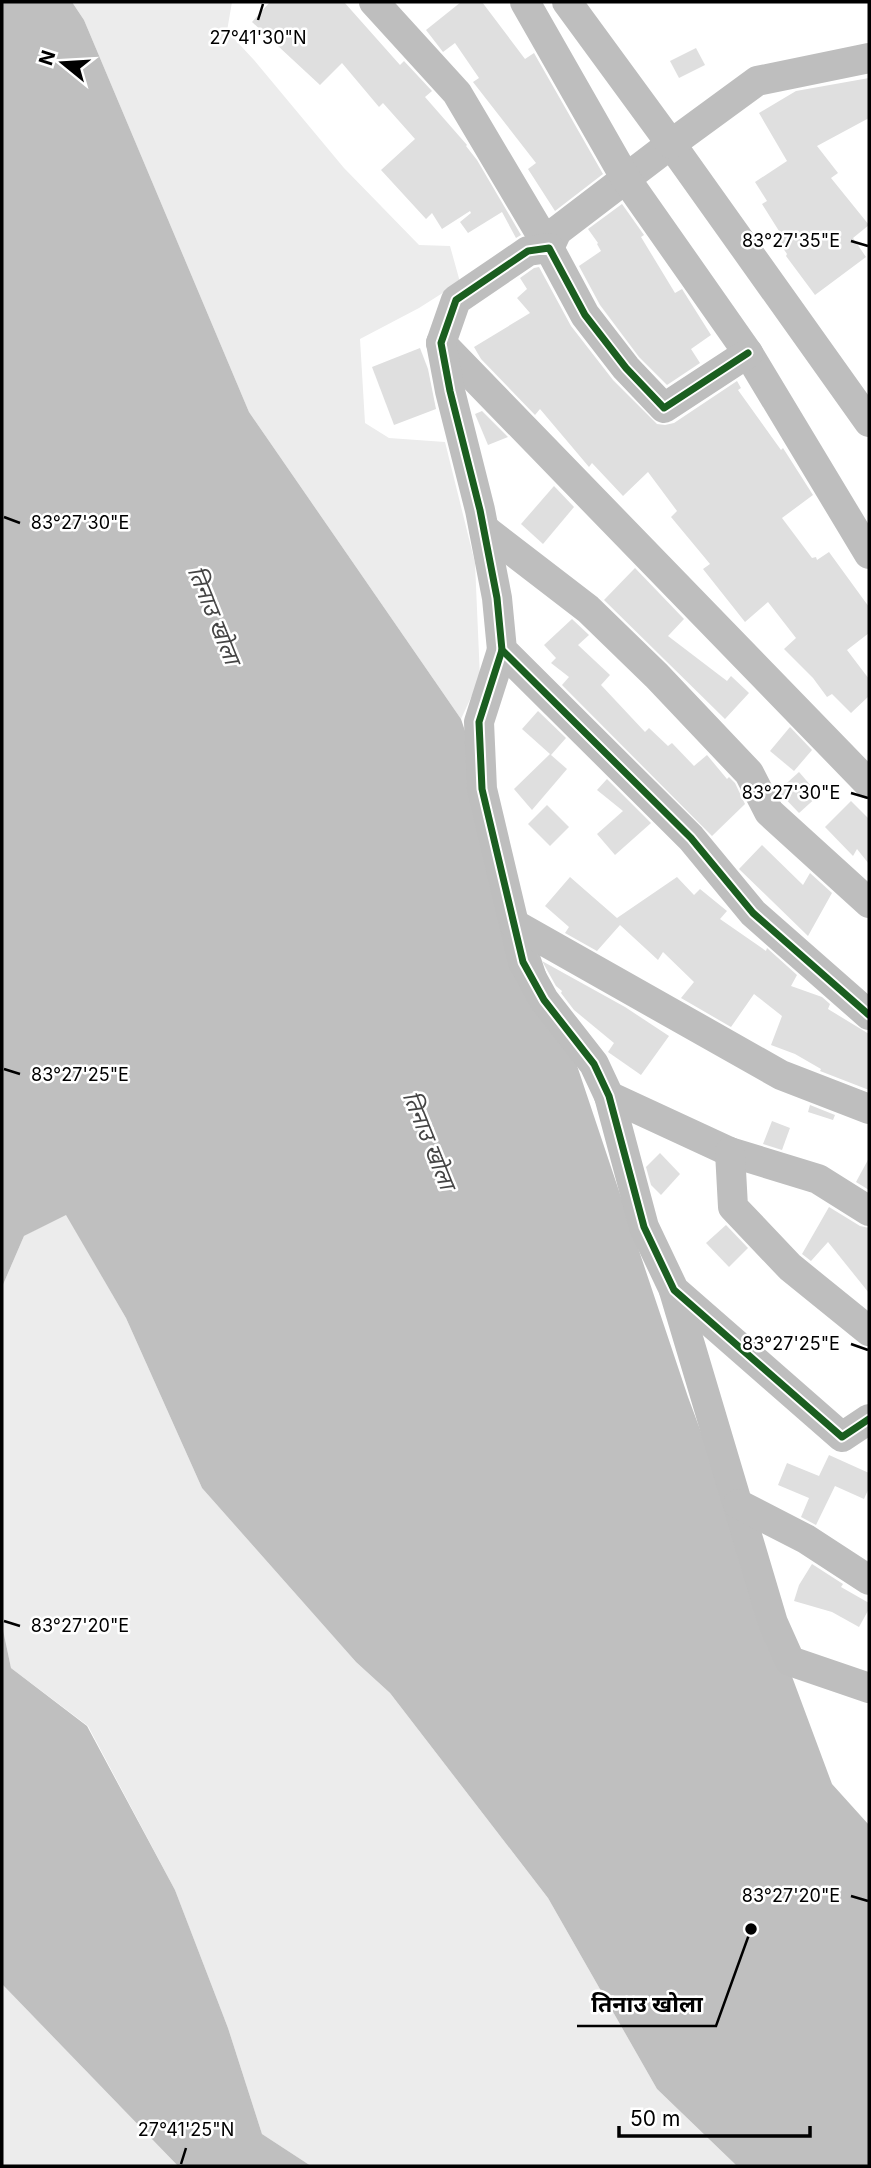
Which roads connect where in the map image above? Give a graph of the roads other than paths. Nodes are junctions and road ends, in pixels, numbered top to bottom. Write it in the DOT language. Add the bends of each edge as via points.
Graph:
graph roads {
  1 [pos="374,2"];
  2 [pos="525,2"];
  3 [pos="567,2"];
  4 [pos="869,58"];
  5 [pos="671,144"];
  6 [pos="626,179"];
  7 [pos="549,248"];
  8 [pos="441,343"];
  9 [pos="748,353"];
  10 [pos="869,422"];
  11 [pos="484,529"];
  12 [pos="869,554"];
  13 [pos="502,650"];
  14 [pos="869,784"];
  15 [pos="869,903"];
  16 [pos="514,924"];
  17 [pos="869,1015"];
  18 [pos="609,1096"];
  19 [pos="869,1109"];
  20 [pos="730,1152"];
  21 [pos="869,1211"];
  22 [pos="674,1290"];
  23 [pos="869,1331"];
  24 [pos="869,1419"];
  25 [pos="738,1504"];
  26 [pos="869,1580"];
  27 [pos="869,1688"];
  1 -- 7 [label="street" via="457,93"];
  2 -- 6 [label="street"];
  3 -- 5 [label="street"];
  4 -- 5 [label="street" via="757,81"];
  5 -- 6 [label="street"];
  5 -- 10 [label="street"];
  6 -- 7 [label="street" via="557,231"];
  6 -- 9 [label="street"];
  7 -- 8 [label="street" via="528,251 456,300"];
  7 -- 9 [label="street" via="585,315 664,408"];
  8 -- 11 [label="street"];
  8 -- 14 [label="street"];
  9 -- 12 [label="street"];
  11 -- 13 [label="street"];
  11 -- 15 [label="street" via="588,609 657,676 750,774 769,812"];
  13 -- 16 [label="street" via="479,722 482,789"];
  13 -- 17 [label="street" via="691,838 753,912"];
  16 -- 18 [label="street" via="523,962 544,1000 594,1064"];
  16 -- 19 [label="street" via="780,1075"];
  18 -- 20 [label="street"];
  18 -- 22 [label="street" via="644,1227"];
  20 -- 21 [label="street" via="818,1180"];
  20 -- 23 [label="street" via="733,1207 790,1267"];
  22 -- 24 [label="street" via="842,1437"];
  22 -- 25 [label="street"];
  25 -- 26 [label="street" via="806,1539"];
  25 -- 27 [label="street" via="773,1623 790,1661"];
}
